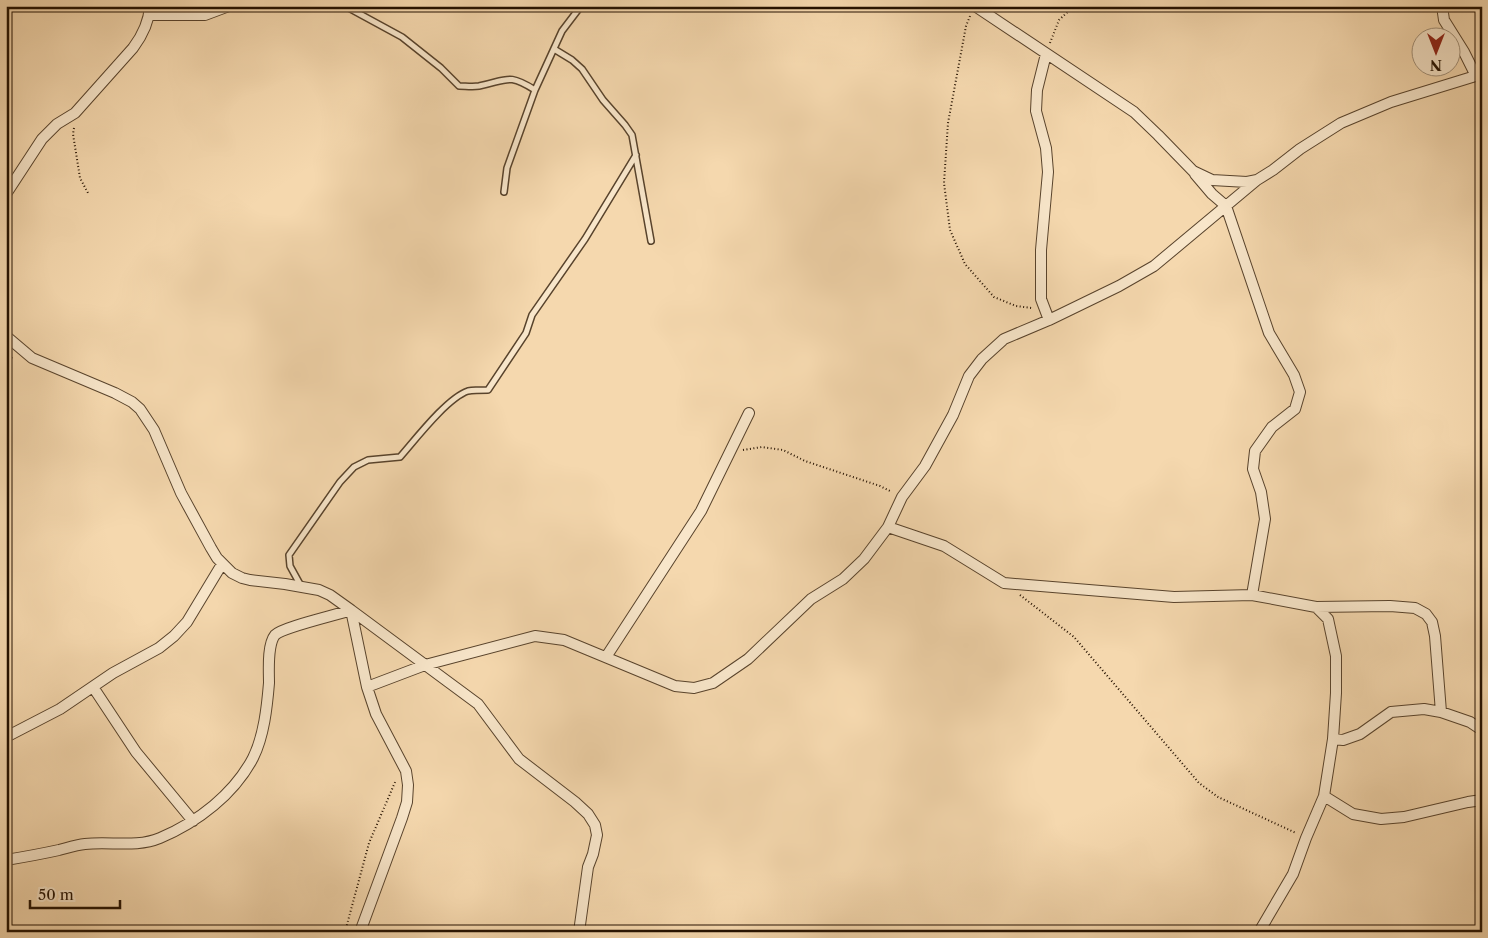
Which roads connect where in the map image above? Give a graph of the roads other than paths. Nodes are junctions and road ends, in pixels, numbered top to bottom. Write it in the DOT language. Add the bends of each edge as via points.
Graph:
graph roads {
  1 [pos="229,6"];
  2 [pos="345,6"];
  3 [pos="581,6"];
  4 [pos="1442,6"];
  5 [pos="973,10"];
  6 [pos="150,11"];
  7 [pos="554,49"];
  8 [pos="1046,54"];
  9 [pos="1479,75"];
  10 [pos="535,90"];
  11 [pos="636,155"];
  12 [pos="1193,171"];
  13 [pos="1257,180"];
  14 [pos="504,192"];
  15 [pos="6,194"];
  16 [pos="1226,206"];
  17 [pos="651,241"];
  18 [pos="1049,320"];
  19 [pos="6,336"];
  20 [pos="749,413"];
  21 [pos="888,527"];
  22 [pos="222,564"];
  23 [pos="301,586"];
  24 [pos="1252,595"];
  25 [pos="1316,607"];
  26 [pos="351,610"];
  27 [pos="606,657"];
  28 [pos="425,665"];
  29 [pos="93,687"];
  30 [pos="367,687"];
  31 [pos="1441,712"];
  32 [pos="1482,730"];
  33 [pos="6,737"];
  34 [pos="1333,739"];
  35 [pos="1324,796"];
  36 [pos="1482,800"];
  37 [pos="194,821"];
  38 [pos="6,860"];
  39 [pos="360,932"];
  40 [pos="579,932"];
  41 [pos="1259,932"];
  1 -- 6 [label="street" via="205,14"];
  2 -- 10 [label="lane" via="402,37 459,86 477,87 512,79"];
  3 -- 7 [label="lane" via="562,31"];
  4 -- 9 [label="street" via="1444,20"];
  5 -- 8 [label="street"];
  6 -- 15 [label="street" via="133,48 75,113 42,139"];
  7 -- 10 [label="lane"];
  7 -- 11 [label="lane" via="582,69 632,135"];
  8 -- 12 [label="street" via="1134,112"];
  8 -- 18 [label="street" via="1037,90 1036,111 1046,148 1048,172 1041,250 1041,299"];
  9 -- 13 [label="street" via="1391,102 1341,122"];
  10 -- 14 [label="lane" via="507,168"];
  11 -- 17 [label="lane"];
  11 -- 23 [label="lane" via="585,239 532,315 526,333 488,390 468,392 454,400 400,457 368,460 354,466 340,482 289,555 290,566"];
  12 -- 13 [label="street" via="1212,180"];
  12 -- 16 [label="street"];
  13 -- 16 [label="street"];
  16 -- 18 [label="street" via="1154,266"];
  16 -- 24 [label="street" via="1269,333 1294,375 1300,392 1295,408 1272,427 1255,451 1252,469 1261,492 1265,519"];
  18 -- 21 [label="street" via="1004,339 982,358 969,376 953,415 902,497"];
  19 -- 22 [label="street" via="32,358 115,393 140,408 154,430 181,493"];
  20 -- 27 [label="street" via="701,511"];
  21 -- 24 [label="street" via="944,546 1004,583 1174,597"];
  21 -- 27 [label="street" via="864,559 843,579 811,598 748,659 713,683 694,688 676,686"];
  22 -- 23 [label="street" via="242,578"];
  22 -- 29 [label="street" via="187,622 174,636"];
  23 -- 26 [label="street" via="330,594"];
  24 -- 25 [label="street"];
  25 -- 31 [label="street" via="1390,606 1415,608 1426,614 1432,622 1435,636"];
  25 -- 34 [label="street" via="1328,619 1336,656"];
  26 -- 28 [label="street"];
  26 -- 30 [label="street"];
  26 -- 37 [label="street" via="286,629 276,635 270,645 265,716 253,758 229,792"];
  27 -- 28 [label="street" via="564,640 535,636"];
  28 -- 30 [label="street"];
  28 -- 40 [label="street" via="478,704 519,759 576,802 595,825"];
  29 -- 33 [label="street" via="60,709"];
  29 -- 37 [label="street" via="136,752"];
  30 -- 39 [label="street" via="376,714 406,771 408,785 402,818"];
  31 -- 32 [label="street" via="1470,722"];
  31 -- 34 [label="street" via="1424,709 1391,712 1360,734 1343,740"];
  34 -- 35 [label="street"];
  35 -- 36 [label="street" via="1353,814 1381,819"];
  35 -- 41 [label="street" via="1293,874"];
  37 -- 38 [label="street" via="159,839 141,844 81,844"];
}
